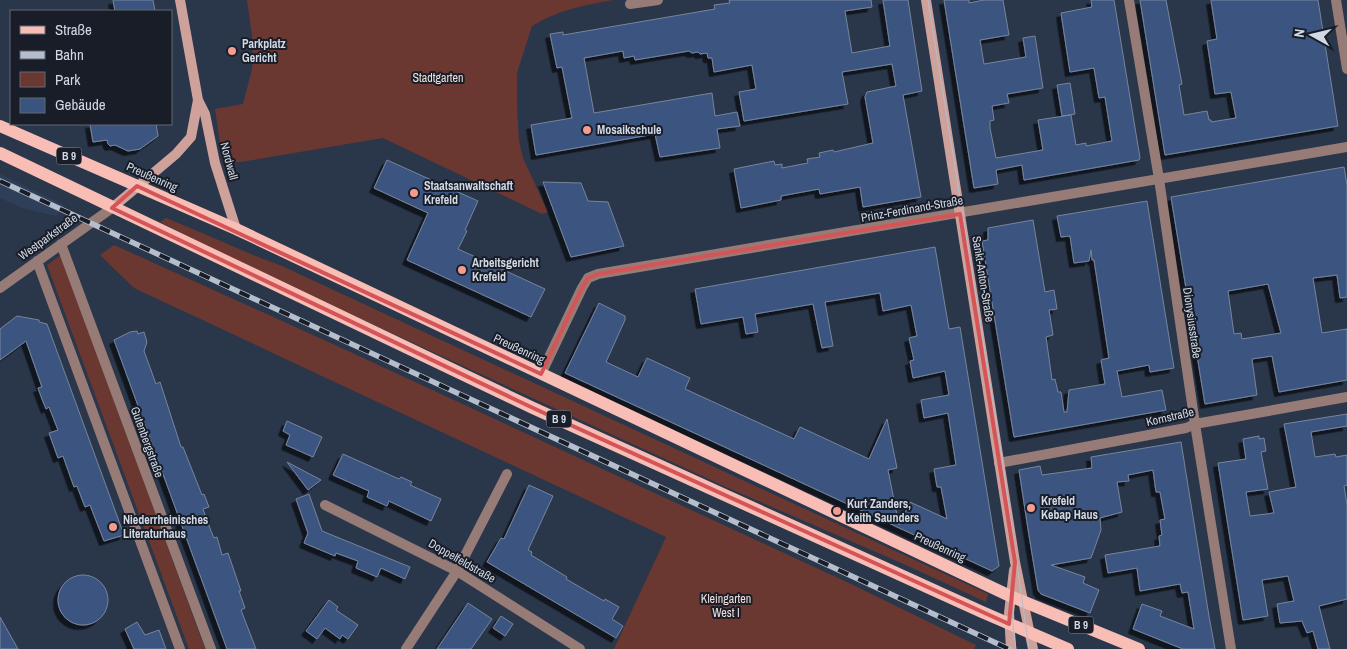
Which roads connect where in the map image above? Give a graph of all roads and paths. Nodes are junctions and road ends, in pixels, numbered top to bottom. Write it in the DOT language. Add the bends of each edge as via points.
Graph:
graph roads {
  1 [pos="180,0"];
  2 [pos="658,0"];
  3 [pos="926,0"];
  4 [pos="1129,0"];
  5 [pos="1336,0"];
  6 [pos="630,4"];
  7 [pos="1347,69"];
  8 [pos="198,100"];
  9 [pos="0,126"];
  10 [pos="1347,147"];
  11 [pos="0,153"];
  12 [pos="1159,179"];
  13 [pos="137,186"];
  14 [pos="112,208"];
  15 [pos="960,214"];
  16 [pos="236,229"];
  17 [pos="61,244"];
  18 [pos="37,261"];
  19 [pos="0,288"];
  20 [pos="541,374"];
  21 [pos="1347,397"];
  22 [pos="1195,424"];
  23 [pos="999,463"];
  24 [pos="507,474"];
  25 [pos="326,506"];
  26 [pos="1015,562"];
  27 [pos="457,571"];
  28 [pos="1010,596"];
  29 [pos="1024,601"];
  30 [pos="1009,624"];
  31 [pos="1030,632"];
  32 [pos="180,649"];
  33 [pos="211,649"];
  34 [pos="406,649"];
  35 [pos="580,649"];
  36 [pos="1011,649"];
  37 [pos="1033,649"];
  38 [pos="1068,649"];
  39 [pos="1139,649"];
  40 [pos="1231,649"];
  1 -- 8 [label="street, Nordwall"];
  2 -- 6 [label="street"];
  3 -- 15 [label="street, Sankt-Anton-Straße"];
  4 -- 12 [label="street, Dionysiusstraße"];
  5 -- 7 [label="street"];
  8 -- 13 [label="street, Nordwall" via="191,137 176,154"];
  8 -- 16 [label="street, Nordwall" via="205,114 215,163"];
  9 -- 13 [label="main road, Preußenring / B 9"];
  10 -- 12 [label="street, Prinz-Ferdinand-Straße"];
  11 -- 14 [label="main road, B 9"];
  12 -- 15 [label="street, Prinz-Ferdinand-Straße"];
  12 -- 22 [label="street, Dionysiusstraße"];
  13 -- 14 [label="street, Nordwall"];
  13 -- 16 [label="main road, Preußenring / B 9"];
  14 -- 17 [label="street, Westparkstraße"];
  14 -- 30 [label="main road, B 9" via="533,408"];
  15 -- 20 [label="street, Prinz-Ferdinand-Straße" via="598,274 588,278 582,288"];
  15 -- 23 [label="street, Sankt-Anton-Straße"];
  16 -- 20 [label="main road, Preußenring / B 9"];
  17 -- 18 [label="street, Westparkstraße"];
  17 -- 33 [label="street, Gutenbergstraße"];
  18 -- 19 [label="street, Westparkstraße"];
  18 -- 32 [label="street"];
  20 -- 28 [label="main road, Preußenring / B 9"];
  21 -- 22 [label="street, Kornstraße"];
  22 -- 23 [label="street, Kornstraße"];
  22 -- 40 [label="street, Dionysiusstraße"];
  23 -- 26 [label="street, Sankt-Anton-Straße"];
  24 -- 27 [label="street"];
  25 -- 27 [label="street, Doppelfeldstraße"];
  26 -- 28 [label="street, Sankt-Anton-Straße"];
  26 -- 29 [label="street, Sankt-Anton-Straße"];
  27 -- 34 [label="street"];
  27 -- 35 [label="street, Doppelfeldstraße"];
  28 -- 29 [label="main road, Preußenring / B 9"];
  28 -- 30 [label="street, Sankt-Anton-Straße"];
  29 -- 31 [label="street, Sankt-Anton-Straße"];
  29 -- 39 [label="main road, B 9"];
  30 -- 31 [label="main road, B 9"];
  30 -- 36 [label="street, Sankt-Anton-Straße"];
  31 -- 37 [label="street, Sankt-Anton-Straße"];
  31 -- 38 [label="main road, B 9"];
}
